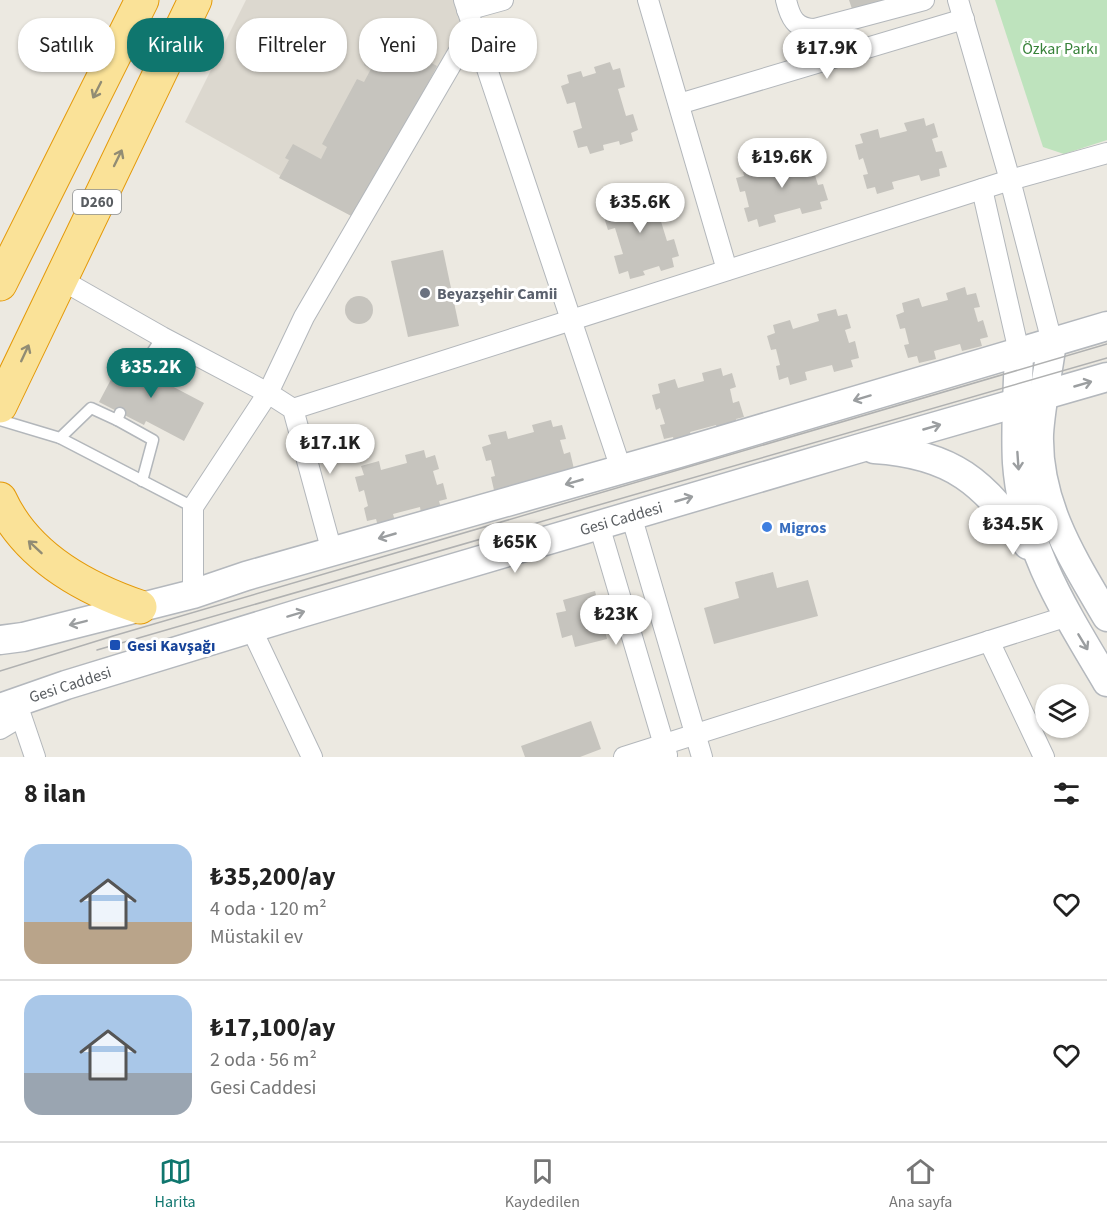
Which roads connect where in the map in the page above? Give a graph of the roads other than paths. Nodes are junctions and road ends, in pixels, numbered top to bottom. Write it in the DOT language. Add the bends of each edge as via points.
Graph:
graph roads {
  1 [pos="142,0"];
  2 [pos="195,0"];
  3 [pos="503,0"];
  4 [pos="648,0"];
  5 [pos="786,0"];
  6 [pos="924,0"];
  7 [pos="958,0"];
  8 [pos="468,12"];
  9 [pos="964,19"];
  10 [pos="679,104"];
  11 [pos="1107,153"];
  12 [pos="1010,180"];
  13 [pos="982,189"];
  14 [pos="727,270"];
  15 [pos="60,279"];
  16 [pos="0,284"];
  17 [pos="571,320"];
  18 [pos="1107,326"];
  19 [pos="162,336"];
  20 [pos="1052,342"];
  21 [pos="1019,352"];
  22 [pos="144,365"];
  23 [pos="1107,377"];
  24 [pos="268,393"];
  25 [pos="1031,399"];
  26 [pos="0,406"];
  27 [pos="293,409"];
  28 [pos="0,420"];
  29 [pos="60,438"];
  30 [pos="856,449"];
  31 [pos="621,469"];
  32 [pos="142,481"];
  33 [pos="0,499"];
  34 [pos="193,507"];
  35 [pos="631,515"];
  36 [pos="599,525"];
  37 [pos="332,552"];
  38 [pos="1046,576"];
  39 [pos="193,594"];
  40 [pos="140,607"];
  41 [pos="1068,616"];
  42 [pos="1107,617"];
  43 [pos="251,628"];
  44 [pos="0,640"];
  45 [pos="989,641"];
  46 [pos="1107,682"];
  47 [pos="12,709"];
  48 [pos="0,729"];
  49 [pos="696,734"];
  50 [pos="666,751"];
  51 [pos="35,757"];
  52 [pos="312,757"];
  53 [pos="624,757"];
  54 [pos="702,757"];
  55 [pos="1044,757"];
  1 -- 16 [label="highway, D260, one-way"];
  15 -- 2 [label="highway, D260, one-way"];
  3 -- 8 [label="street"];
  4 -- 10 [label="street"];
  5 -- 6 [label="street" via="793,20 809,30"];
  7 -- 9 [label="street"];
  8 -- 17 [label="street"];
  8 -- 24 [label="street" via="304,317"];
  9 -- 10 [label="street"];
  9 -- 12 [label="street"];
  10 -- 14 [label="street"];
  11 -- 12 [label="street"];
  12 -- 13 [label="street"];
  12 -- 20 [label="street"];
  13 -- 14 [label="street"];
  13 -- 21 [label="street"];
  14 -- 17 [label="street"];
  15 -- 19 [label="street"];
  26 -- 15 [label="highway, D260, one-way"];
  17 -- 27 [label="street"];
  17 -- 31 [label="street"];
  18 -- 20 [label="main road"];
  19 -- 22 [label="lane"];
  19 -- 24 [label="street"];
  20 -- 21 [label="main road"];
  20 -- 25 [label="main road"];
  21 -- 25 [label="main road"];
  21 -- 31 [label="main road, one-way"];
  25 -- 23 [label="main road, Gesi Caddesi, one-way"];
  24 -- 27 [label="street"];
  24 -- 34 [label="street"];
  30 -- 25 [label="main road, Gesi Caddesi, one-way"];
  25 -- 38 [label="main road, one-way" via="1016,433 1021,495"];
  25 -- 42 [label="main road" via="1047,500 1062,539"];
  27 -- 37 [label="street"];
  28 -- 29 [label="lane"];
  29 -- 32 [label="lane"];
  29 -- 32 [label="lane" via="91,408 119,417 153,440"];
  35 -- 30 [label="main road, Gesi Caddesi, one-way"];
  30 -- 38 [label="main road" via="914,454 956,469 997,505"];
  31 -- 37 [label="main road, one-way"];
  32 -- 34 [label="lane"];
  40 -- 33 [label="highway, one-way" via="94,589 54,564 23,535"];
  34 -- 39 [label="street"];
  35 -- 36 [label="main road, Gesi Caddesi"];
  35 -- 49 [label="street"];
  43 -- 36 [label="main road, Gesi Caddesi, one-way"];
  36 -- 50 [label="street"];
  37 -- 39 [label="main road"];
  38 -- 41 [label="main road"];
  39 -- 40 [label="main road"];
  40 -- 44 [label="main road, one-way"];
  41 -- 45 [label="street"];
  41 -- 46 [label="main road, one-way"];
  43 -- 47 [label="main road, Gesi Caddesi"];
  43 -- 52 [label="street"];
  45 -- 49 [label="street"];
  45 -- 55 [label="street"];
  47 -- 48 [label="street"];
  47 -- 51 [label="street"];
  49 -- 50 [label="street"];
  49 -- 54 [label="street"];
  50 -- 53 [label="street"];
}
